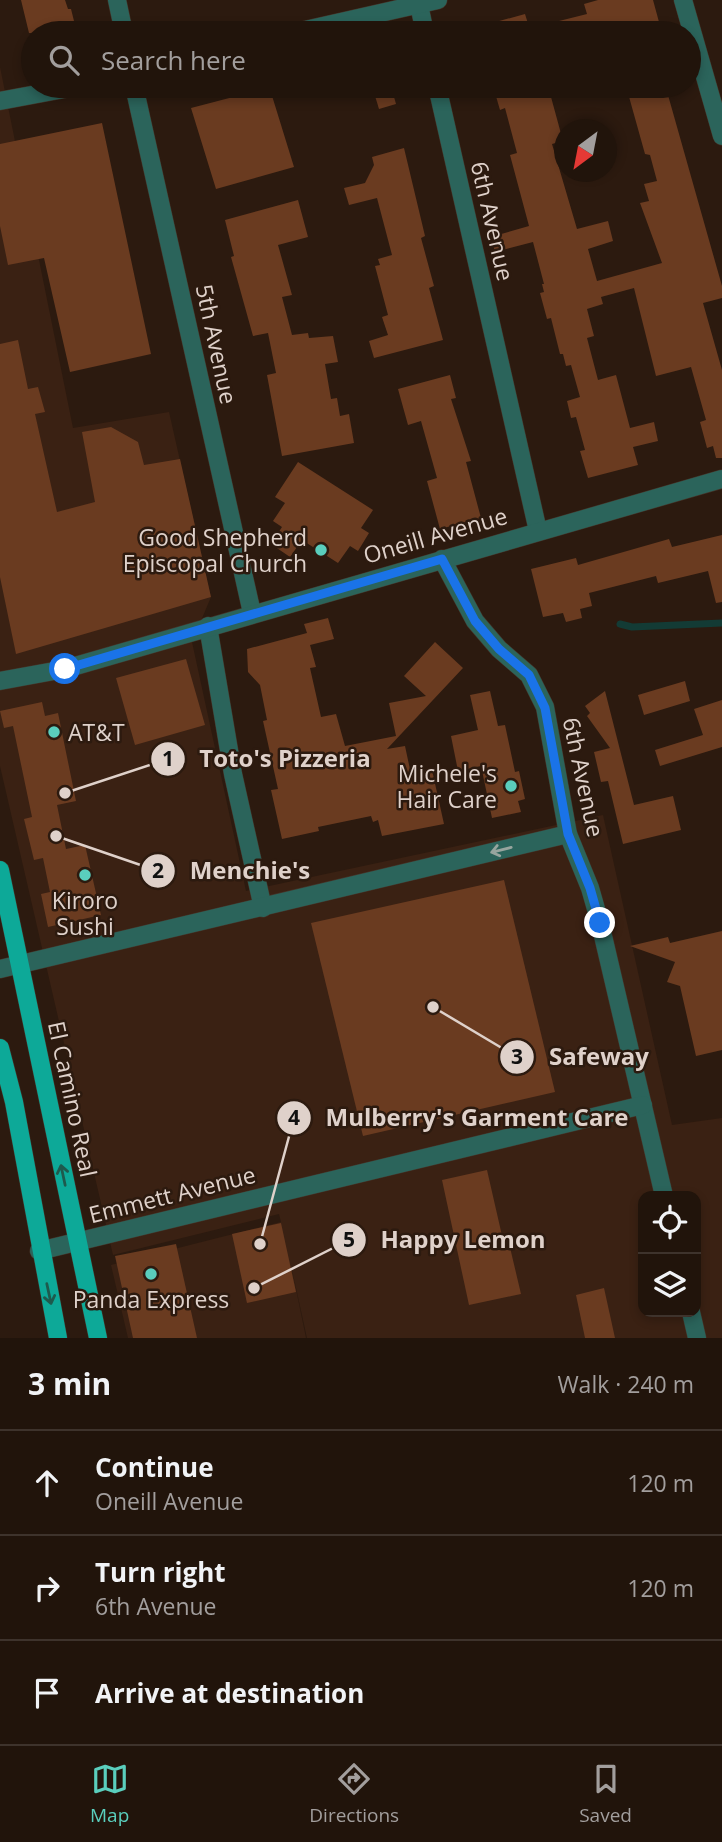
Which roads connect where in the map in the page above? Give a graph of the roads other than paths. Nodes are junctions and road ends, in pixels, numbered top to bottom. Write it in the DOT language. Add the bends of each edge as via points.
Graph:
graph roads {
  1 [pos="117,0"];
  2 [pos="438,0"];
  3 [pos="683,0"];
  4 [pos="419,2"];
  5 [pos="121,21"];
  6 [pos="341,21"];
  7 [pos="423,21"];
  8 [pos="689,21"];
  9 [pos="701,62"];
  10 [pos="21,97"];
  11 [pos="137,98"];
  12 [pos="440,98"];
  13 [pos="0,101"];
  14 [pos="722,135"];
  15 [pos="722,479"];
  16 [pos="538,531"];
  17 [pos="442,559"];
  18 [pos="252,613"];
  19 [pos="208,626"];
  20 [pos="0,681"];
  21 [pos="568,834"];
  22 [pos="0,870"];
  23 [pos="263,908"];
  24 [pos="19,965"];
  25 [pos="0,969"];
  26 [pos="0,1048"];
  27 [pos="643,1105"];
  28 [pos="663,1191"];
  29 [pos="78,1242"];
  30 [pos="39,1251"];
  31 [pos="692,1317"];
  32 [pos="58,1338"];
  33 [pos="98,1338"];
  34 [pos="697,1338"];
  1 -- 5 [label="street"];
  2 -- 4 [label="street"];
  3 -- 8 [label="street"];
  4 -- 6 [label="street"];
  4 -- 7 [label="street"];
  9 -- 14 [label="street"];
  10 -- 13 [label="street"];
  11 -- 18 [label="street, 5th Avenue"];
  12 -- 16 [label="street, 6th Avenue"];
  15 -- 16 [label="street, Oneill Avenue"];
  16 -- 17 [label="street, Oneill Avenue"];
  17 -- 18 [label="street, Oneill Avenue"];
  17 -- 21 [label="street, 6th Avenue" via="475,621 529,675 545,708"];
  18 -- 19 [label="street, Oneill Avenue"];
  19 -- 20 [label="street, Oneill Avenue" via="65,669"];
  19 -- 23 [label="street" via="233,774"];
  21 -- 23 [label="street, one-way"];
  21 -- 27 [label="street, 6th Avenue" via="597,912"];
  22 -- 24 [label="main road, El Camino Real"];
  23 -- 24 [label="street"];
  24 -- 25 [label="street"];
  29 -- 24 [label="main road, El Camino Real, one-way"];
  26 -- 30 [label="main road" via="14,1102"];
  27 -- 28 [label="street, 6th Avenue"];
  27 -- 29 [label="street, Emmett Avenue"];
  29 -- 30 [label="street, Emmett Avenue"];
  29 -- 33 [label="main road, El Camino Real"];
  30 -- 32 [label="main road, one-way"];
  31 -- 34 [label="street"];
}
